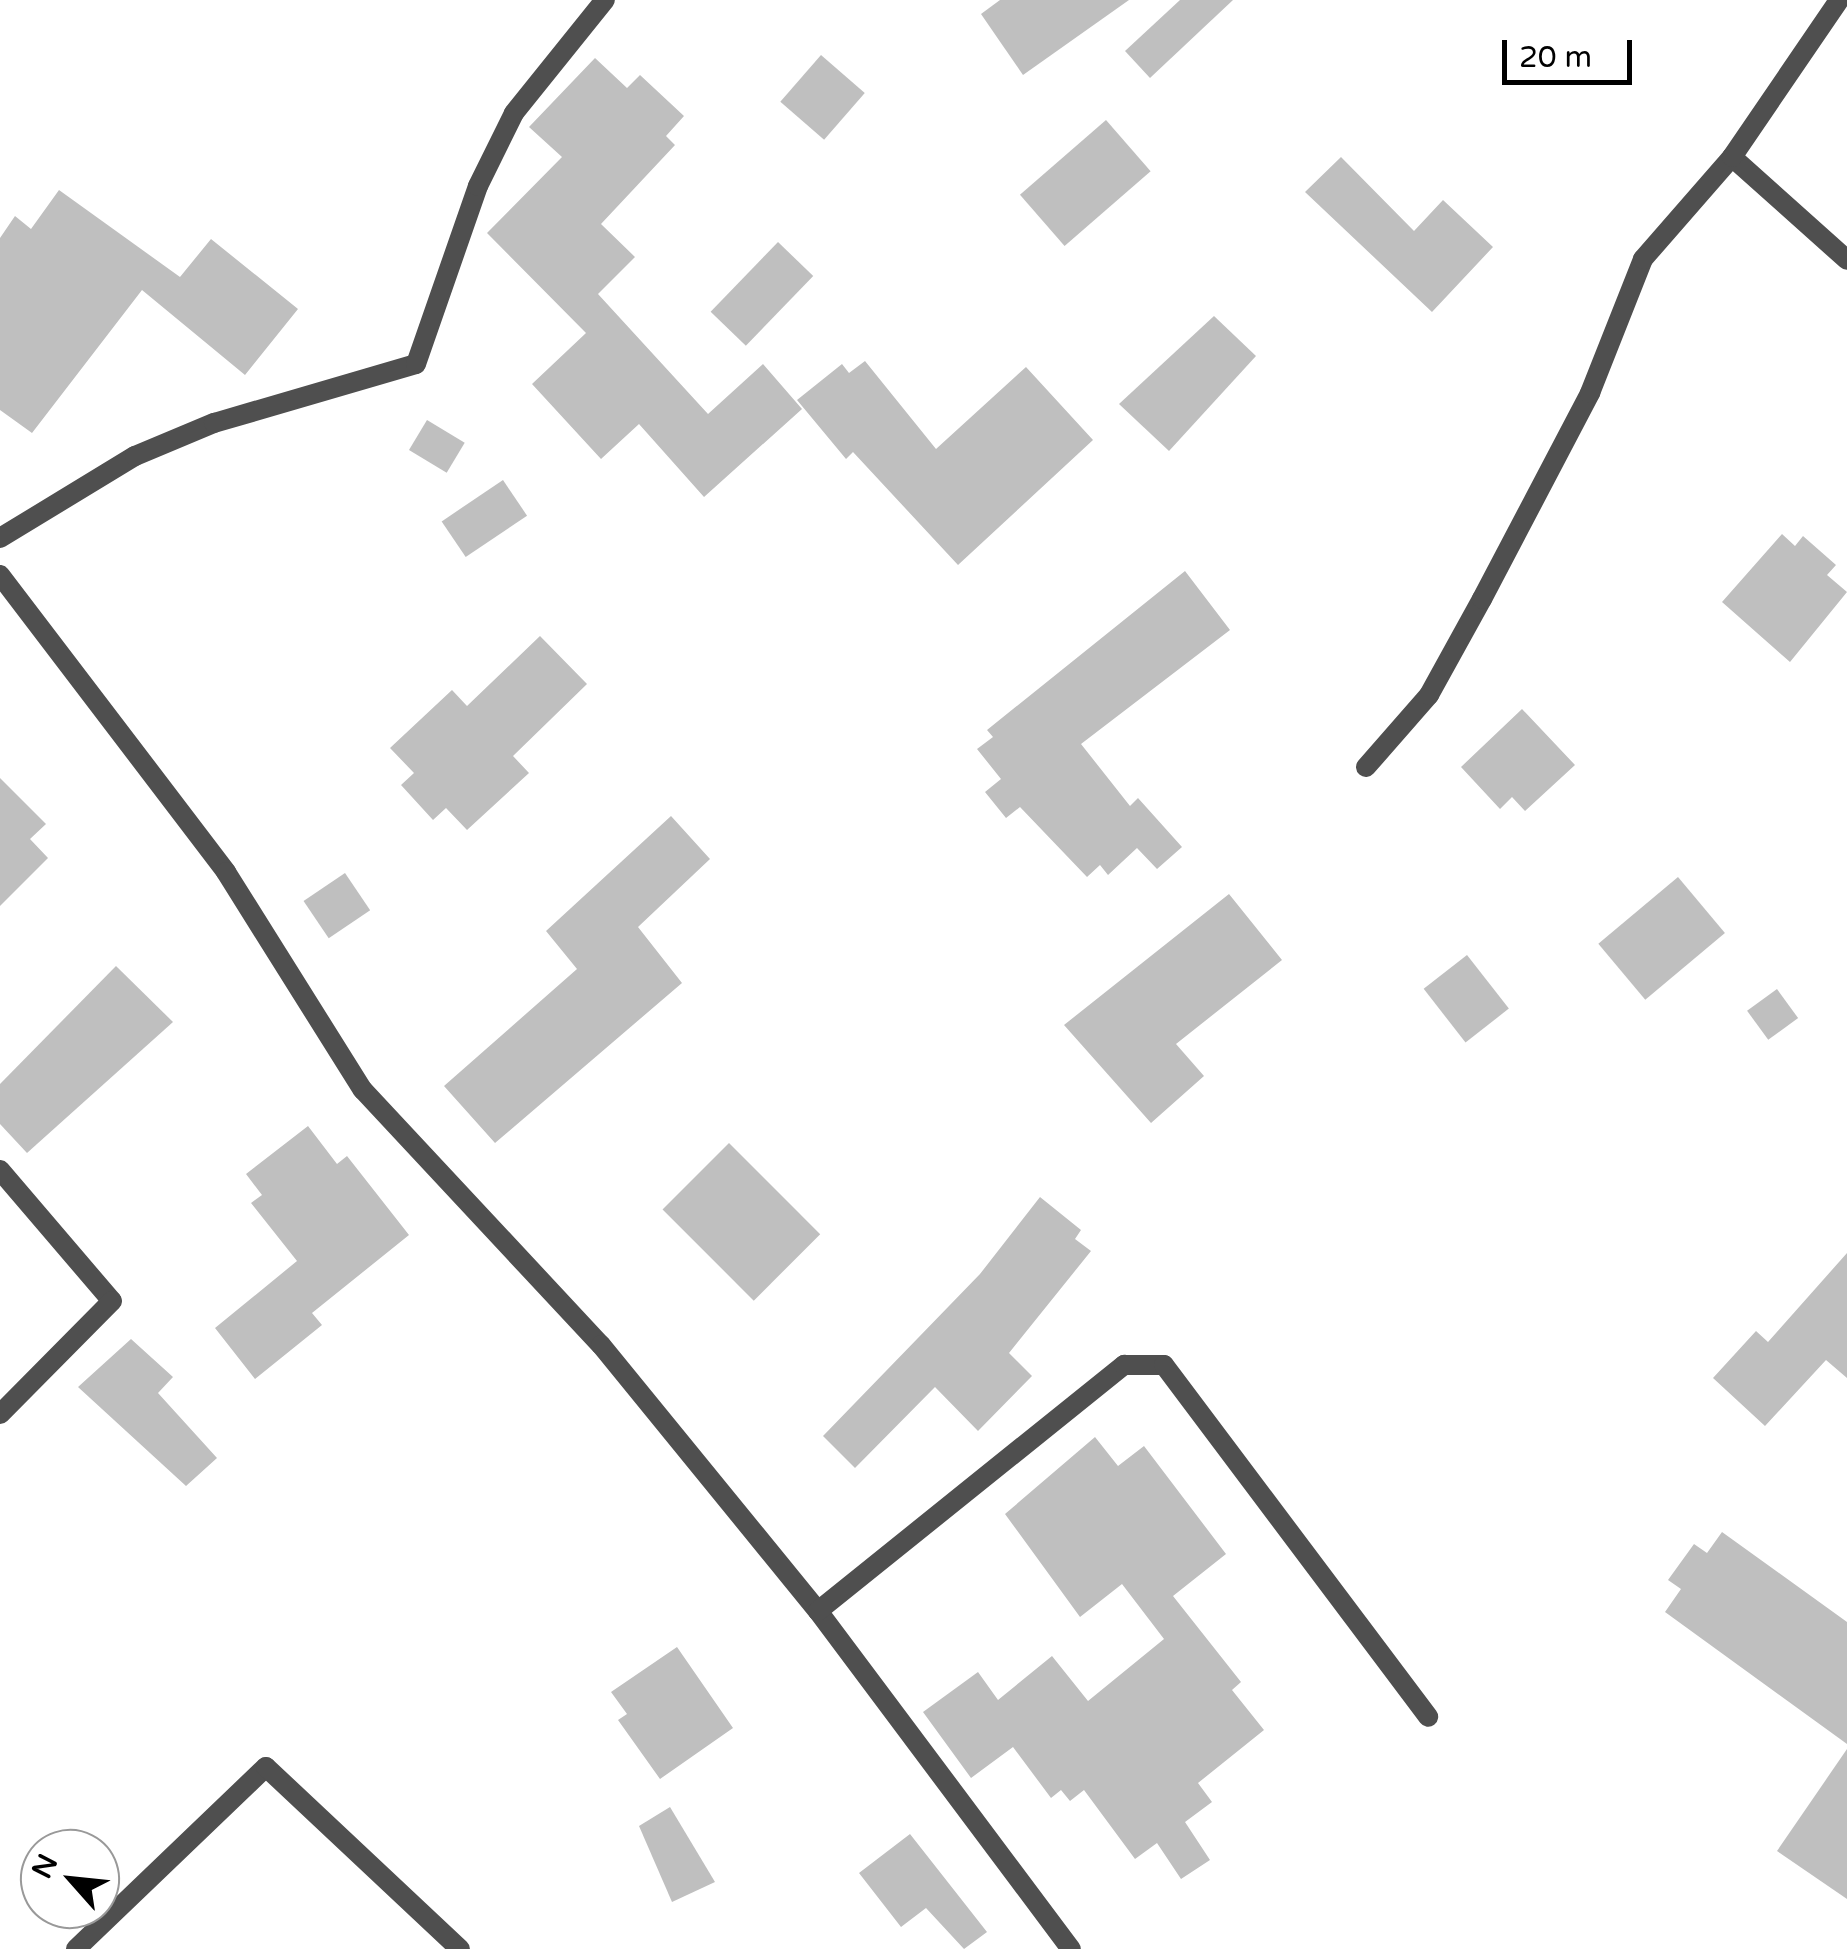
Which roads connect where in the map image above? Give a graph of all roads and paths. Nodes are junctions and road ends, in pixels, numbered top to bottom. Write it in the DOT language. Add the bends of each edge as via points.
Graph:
graph roads {
  1 [pos="606,0"];
  2 [pos="1839,0"];
  3 [pos="1732,157"];
  4 [pos="1847,260"];
  5 [pos="0,538"];
  6 [pos="0,575"];
  7 [pos="1366,767"];
  8 [pos="0,1170"];
  9 [pos="0,1414"];
  10 [pos="818,1611"];
  11 [pos="1428,1717"];
  12 [pos="76,1949"];
  13 [pos="460,1949"];
  14 [pos="1071,1949"];
  1 -- 5 [label="street" via="514,113 478,186 416,364 198,430 135,456"];
  2 -- 3 [label="street"];
  3 -- 4 [label="street"];
  3 -- 7 [label="street" via="1642,259 1590,393 1482,600 1428,694"];
  6 -- 10 [label="street" via="226,872 363,1090 601,1344"];
  8 -- 9 [label="street" via="112,1301"];
  10 -- 11 [label="street" via="1124,1365 1164,1364"];
  10 -- 14 [label="street"];
  12 -- 13 [label="street" via="266,1767"];
}
